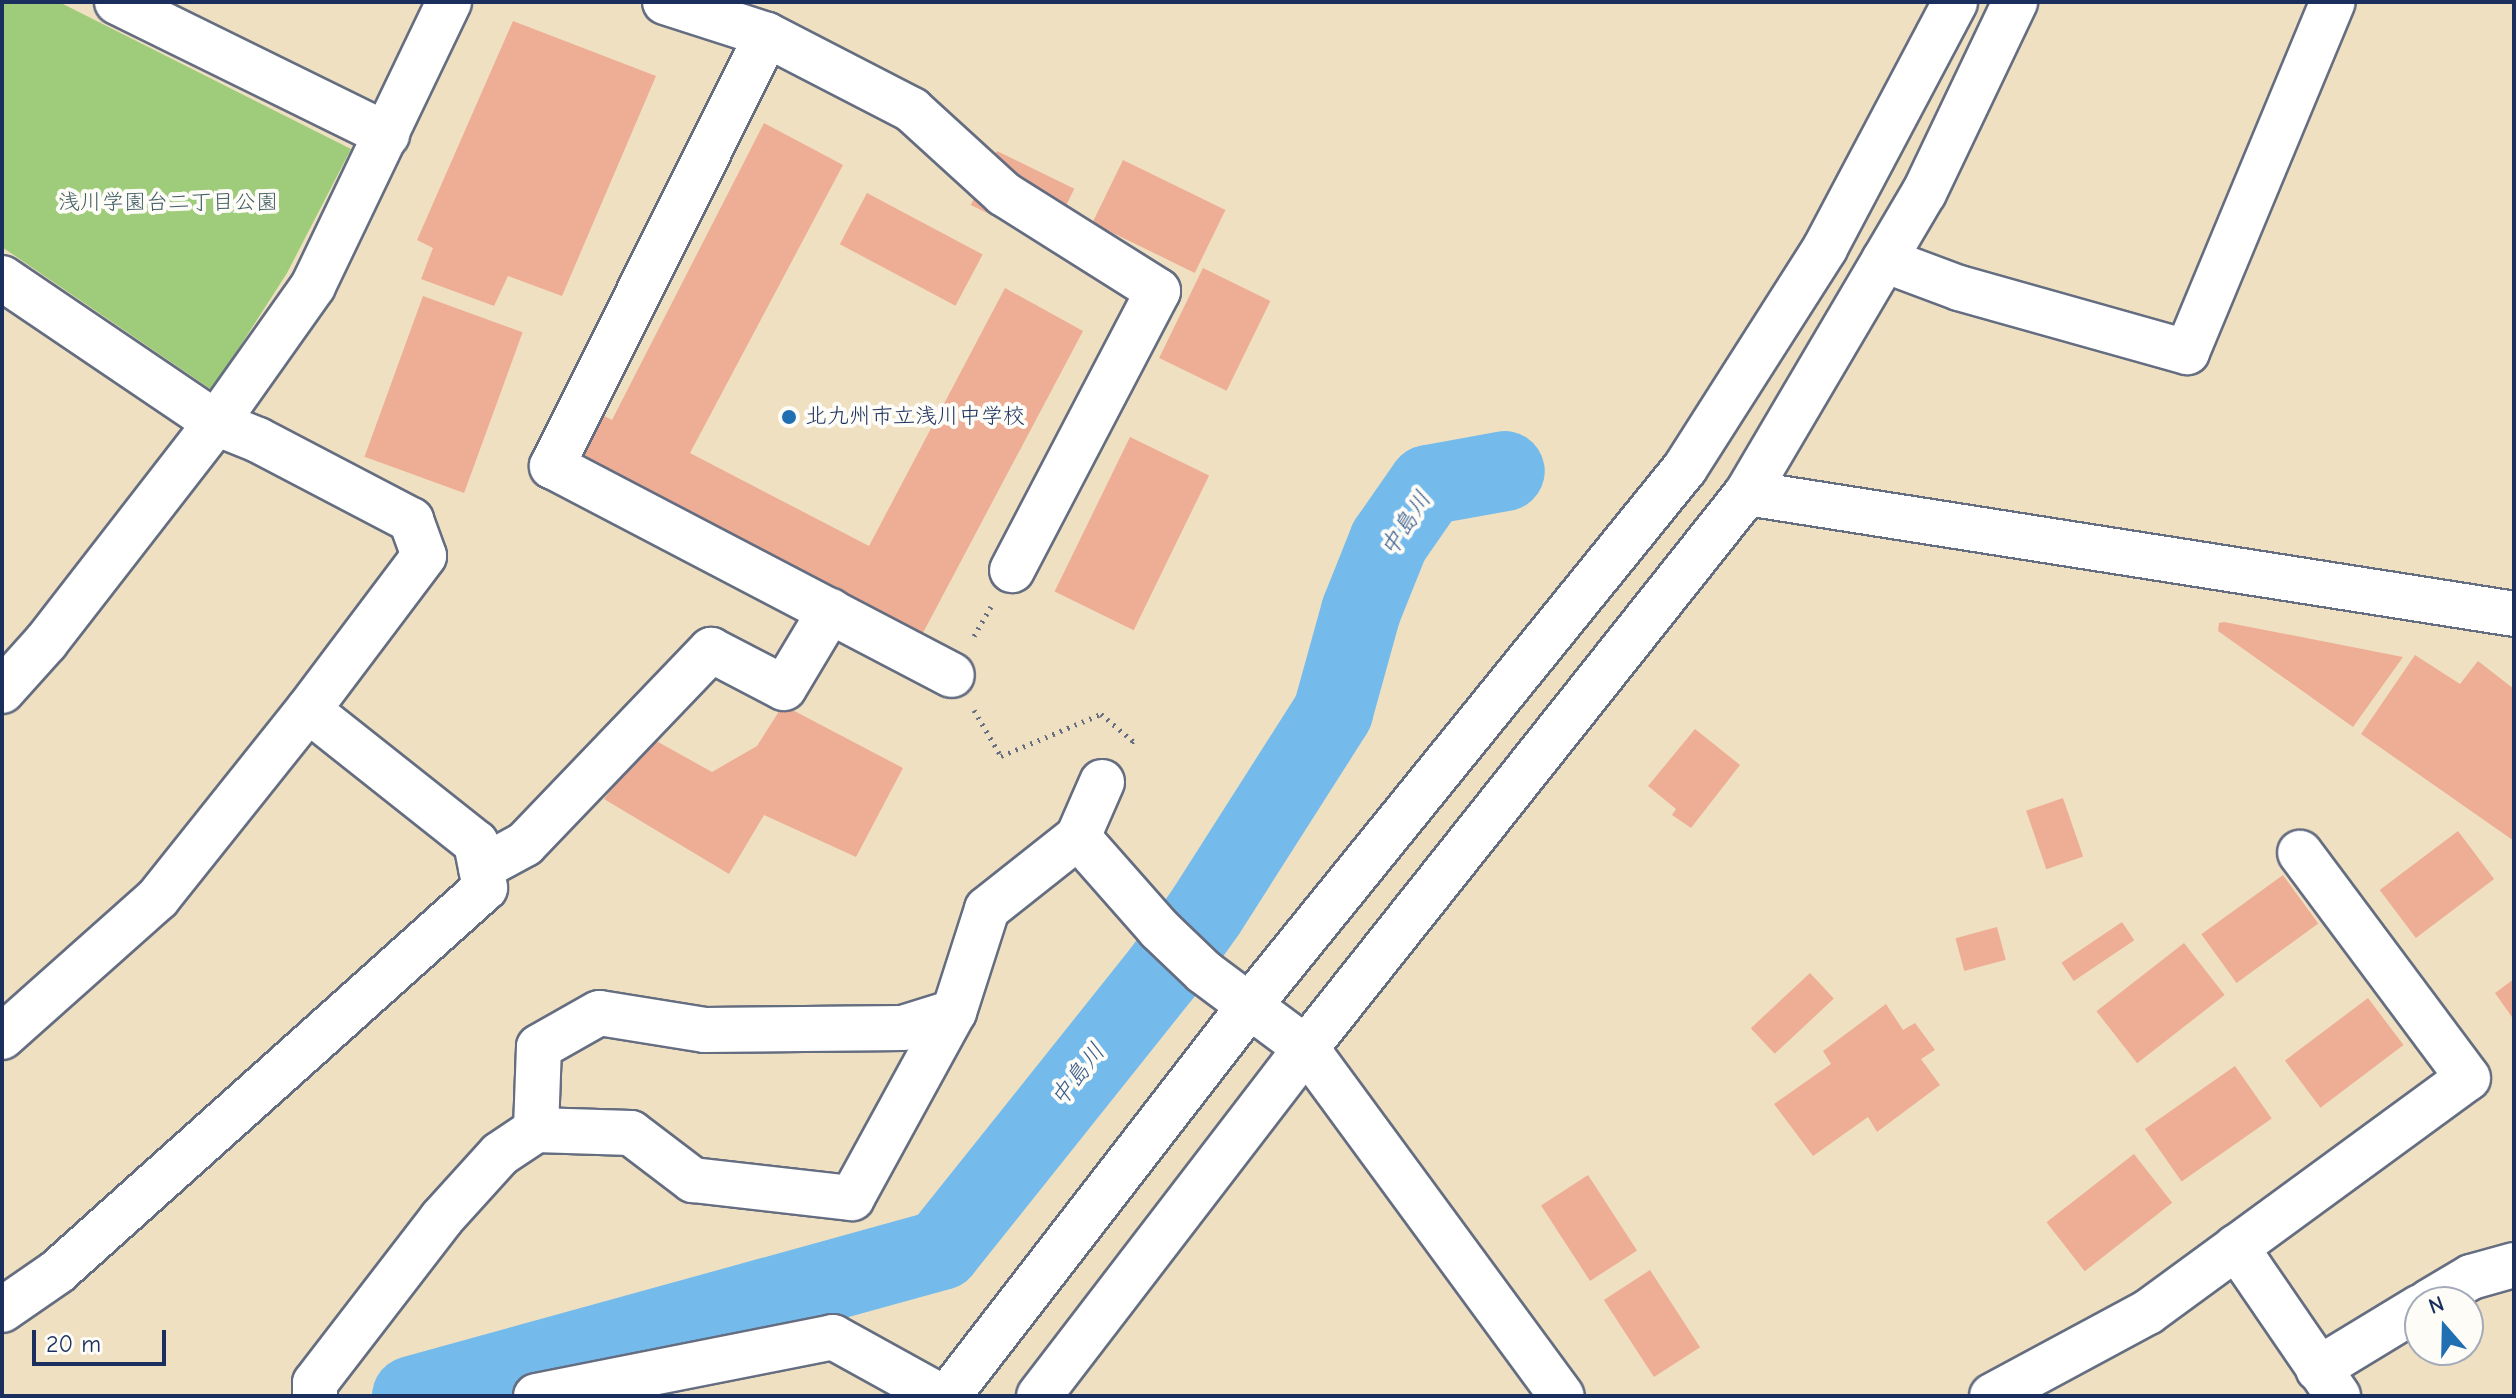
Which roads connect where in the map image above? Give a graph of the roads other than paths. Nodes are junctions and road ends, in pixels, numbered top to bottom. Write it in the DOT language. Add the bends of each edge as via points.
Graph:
graph roads {
  1 [pos="117,2"];
  2 [pos="449,2"];
  3 [pos="665,2"];
  4 [pos="1955,2"];
  5 [pos="2015,2"];
  6 [pos="2333,2"];
  7 [pos="181,15"];
  8 [pos="767,35"];
  9 [pos="387,135"];
  10 [pos="1884,260"];
  11 [pos="9,296"];
  12 [pos="216,423"];
  13 [pos="1747,493"];
  14 [pos="1012,570"];
  15 [pos="830,611"];
  16 [pos="2514,614"];
  17 [pos="952,675"];
  18 [pos="2,691"];
  19 [pos="308,710"];
  20 [pos="1102,782"];
  21 [pos="1078,837"];
  22 [pos="2300,853"];
  23 [pos="481,868"];
  24 [pos="1250,1005"];
  25 [pos="954,1012"];
  26 [pos="2,1037"];
  27 [pos="1306,1048"];
  28 [pos="536,1130"];
  29 [pos="2236,1247"];
  30 [pos="2514,1265"];
  31 [pos="2456,1286"];
  32 [pos="2,1310"];
  33 [pos="2404,1320"];
  34 [pos="2328,1382"];
  35 [pos="315,1396"];
  36 [pos="536,1396"];
  37 [pos="940,1396"];
  38 [pos="948,1396"];
  39 [pos="1039,1396"];
  40 [pos="1562,1396"];
  41 [pos="1992,1396"];
  1 -- 7 [label="street"];
  2 -- 9 [label="street"];
  3 -- 8 [label="street"];
  4 -- 24 [label="street" via="1825,248 1685,468"];
  5 -- 10 [label="street" via="1924,193"];
  6 -- 10 [label="street" via="2187,352 1959,288"];
  7 -- 9 [label="street"];
  8 -- 14 [label="street" via="912,110 1004,194 1158,291"];
  8 -- 15 [label="street" via="552,466"];
  9 -- 12 [label="street" via="313,286"];
  10 -- 13 [label="street"];
  11 -- 12 [label="street"];
  12 -- 18 [label="street"];
  12 -- 19 [label="street" via="411,520 424,556"];
  13 -- 16 [label="street"];
  13 -- 27 [label="street"];
  15 -- 17 [label="street"];
  15 -- 23 [label="street" via="784,688 711,650 525,844"];
  19 -- 23 [label="street" via="476,843"];
  19 -- 26 [label="street" via="158,898"];
  20 -- 21 [label="street"];
  21 -- 24 [label="street" via="1159,929 1204,972"];
  21 -- 25 [label="street" via="987,909"];
  22 -- 29 [label="street" via="2468,1078"];
  23 -- 32 [label="street" via="485,888 57,1272"];
  24 -- 27 [label="street"];
  24 -- 38 [label="street"];
  25 -- 28 [label="street" via="903,1028 720,1030 599,1013 539,1047"];
  25 -- 28 [label="street" via="852,1198 693,1180 631,1133"];
  27 -- 39 [label="street"];
  27 -- 40 [label="street"];
  28 -- 35 [label="street" via="500,1154 442,1218 315,1383"];
  29 -- 34 [label="street"];
  29 -- 41 [label="street" via="2148,1312"];
  30 -- 31 [label="street"];
  33 -- 34 [label="street"];
  36 -- 37 [label="street" via="833,1337"];
}
